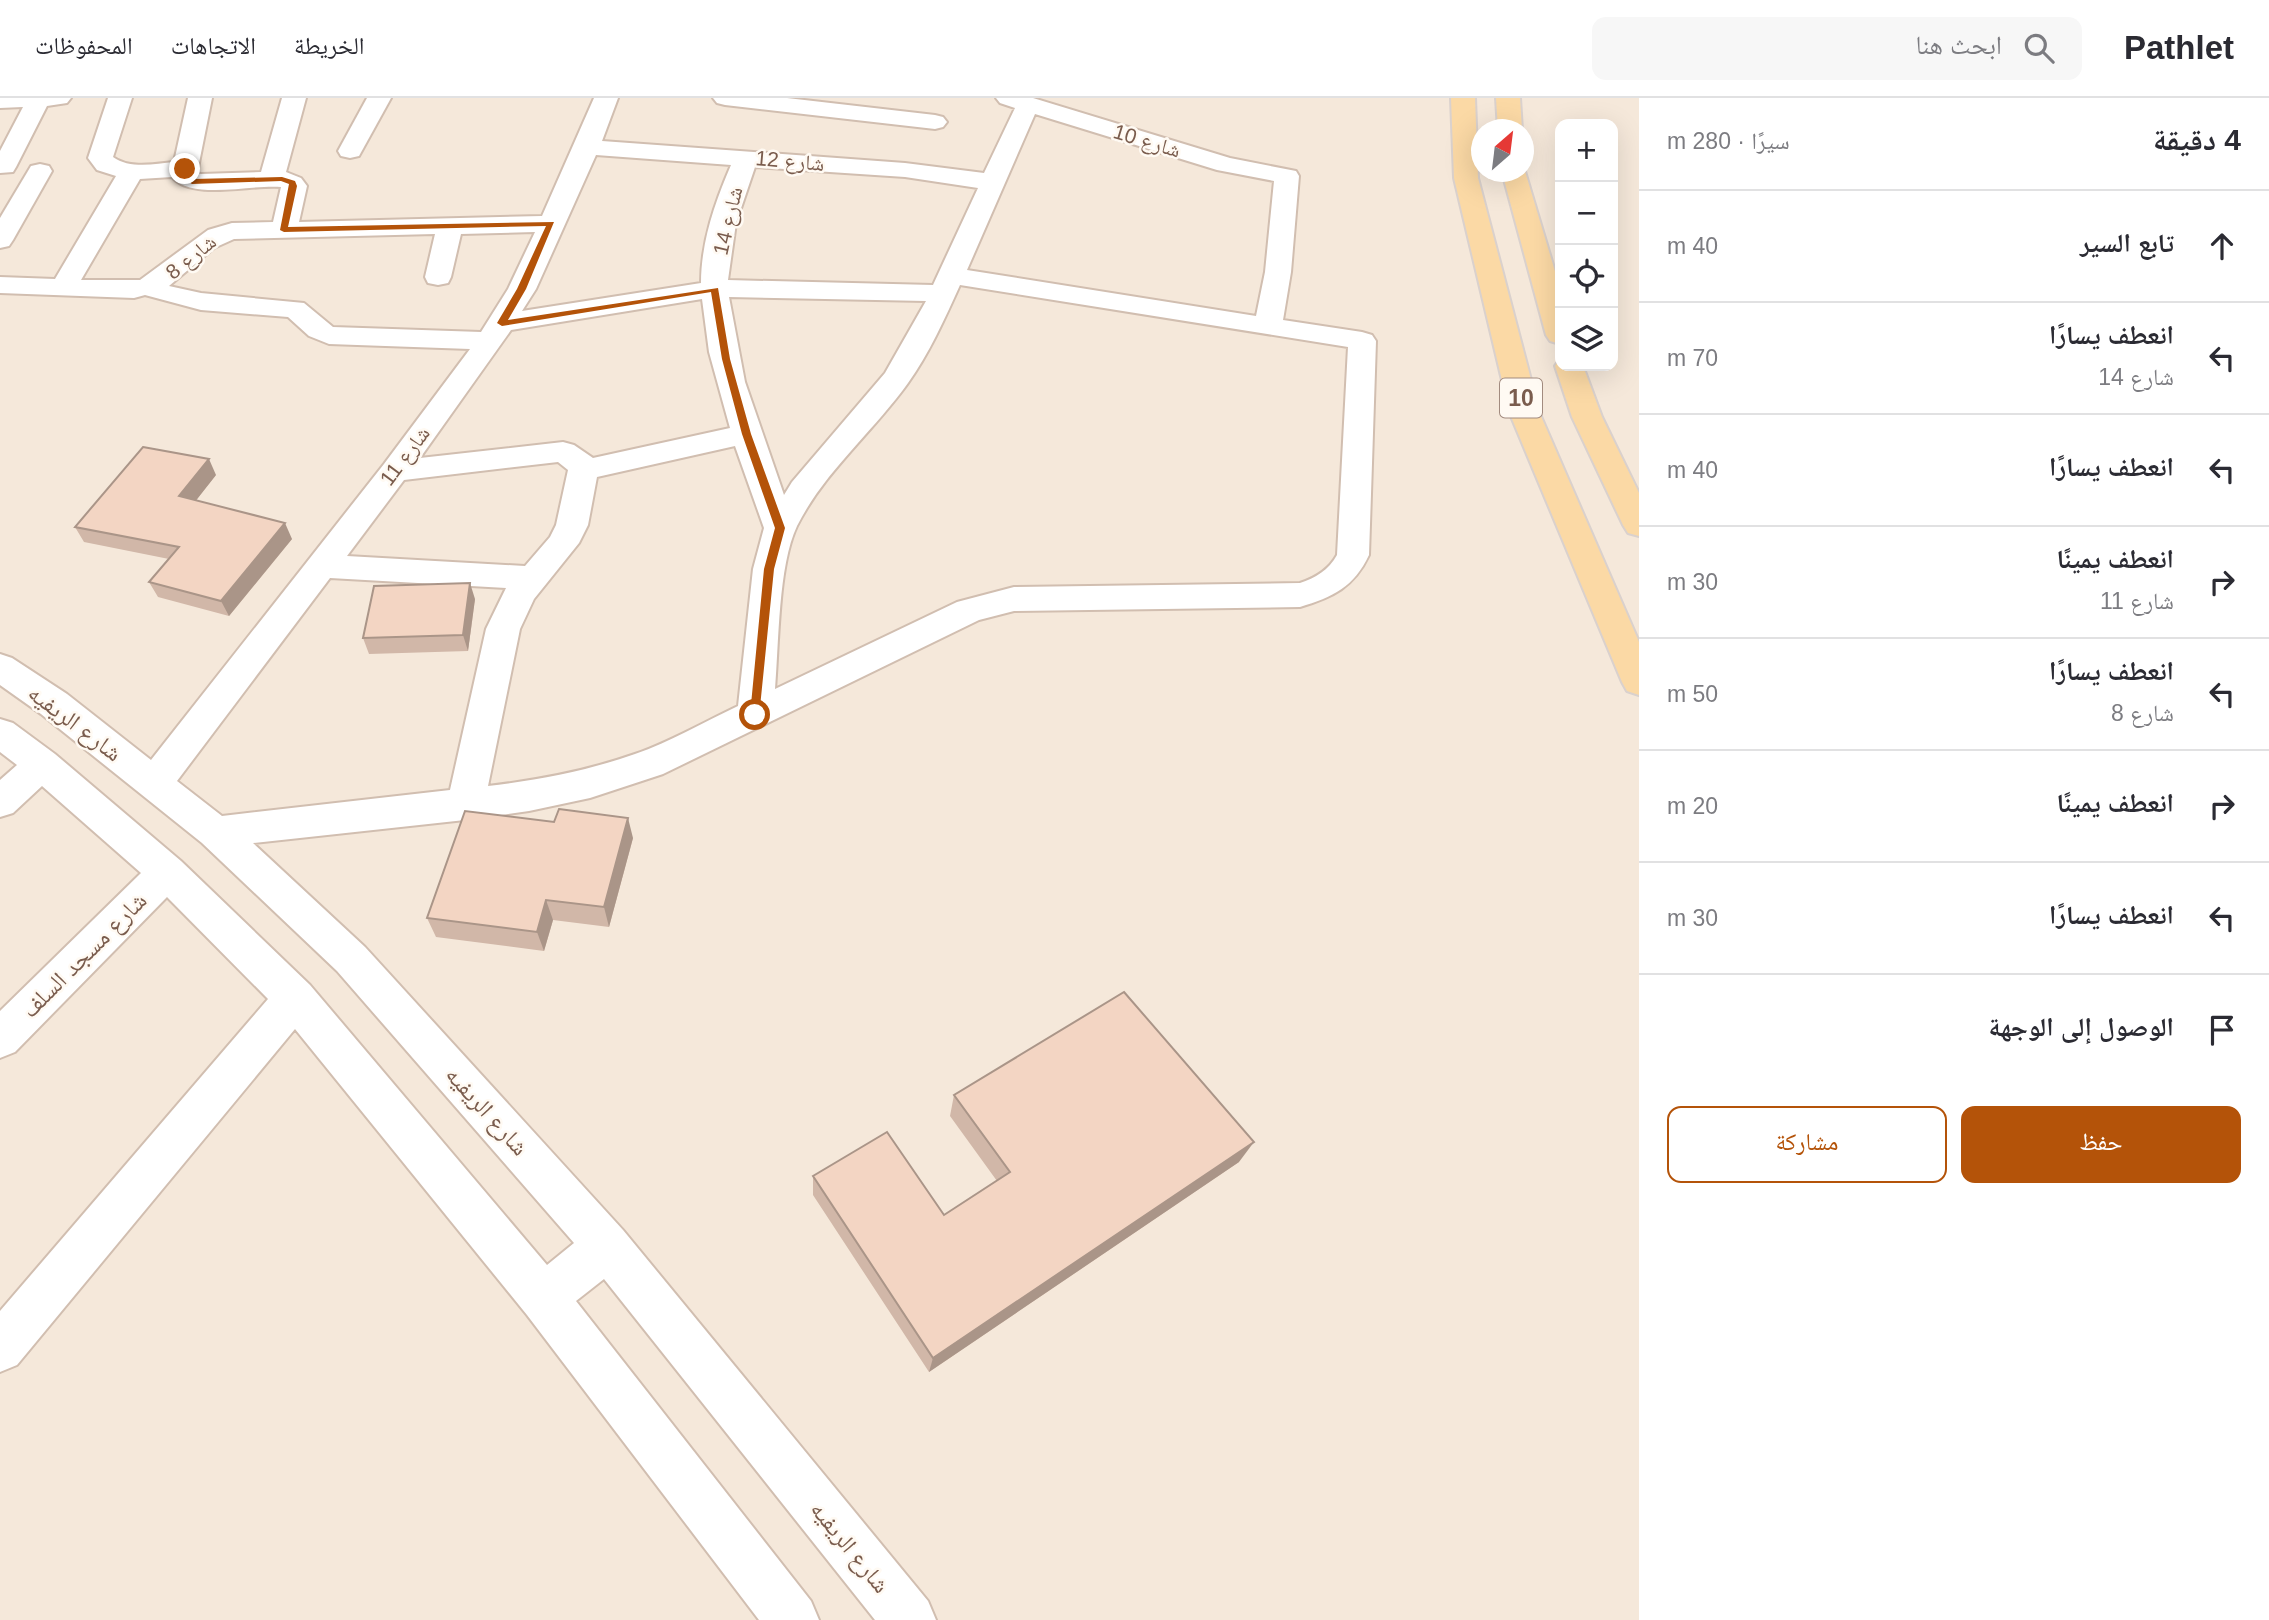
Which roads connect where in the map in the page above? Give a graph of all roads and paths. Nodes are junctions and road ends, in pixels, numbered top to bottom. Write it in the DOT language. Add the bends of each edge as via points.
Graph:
graph roads {
  1 [pos="59,98"];
  2 [pos="120,98"];
  3 [pos="200,98"];
  4 [pos="294,98"];
  5 [pos="379,98"];
  6 [pos="606,98"];
  7 [pos="725,98"];
  8 [pos="949,98"];
  9 [pos="1463,98"];
  10 [pos="1508,98"];
  11 [pos="39,99"];
  12 [pos="0,101"];
  13 [pos="1018,101"];
  14 [pos="1509,119"];
  15 [pos="920,146"];
  16 [pos="587,147"];
  17 [pos="350,150"];
  18 [pos="747,158"];
  19 [pos="4,167"];
  20 [pos="185,169"];
  21 [pos="40,171"];
  22 [pos="132,171"];
  23 [pos="271,180"];
  24 [pos="992,182"];
  25 [pos="1517,182"];
  26 [pos="551,224"];
  27 [pos="450,226"];
  28 [pos="284,230"];
  29 [pos="0,240"];
  30 [pos="438,277"];
  31 [pos="946,284"];
  32 [pos="0,285"];
  33 [pos="64,286"];
  34 [pos="147,287"];
  35 [pos="715,289"];
  36 [pos="1555,317"];
  37 [pos="1268,326"];
  38 [pos="496,332"];
  39 [pos="1571,371"];
  40 [pos="746,434"];
  41 [pos="583,470"];
  42 [pos="395,471"];
  43 [pos="1639,525"];
  44 [pos="780,528"];
  45 [pos="319,566"];
  46 [pos="533,578"];
  47 [pos="0,667"];
  48 [pos="1639,682"];
  49 [pos="755,715"];
  50 [pos="0,733"];
  51 [pos="42,764"];
  52 [pos="153,784"];
  53 [pos="0,802"];
  54 [pos="465,804"];
  55 [pos="215,832"];
  56 [pos="167,872"];
  57 [pos="295,998"];
  58 [pos="0,1039"];
  59 [pos="607,1246"];
  60 [pos="544,1298"];
  61 [pos="0,1348"];
  62 [pos="792,1620"];
  63 [pos="909,1620"];
  1 -- 11 [label="street"];
  2 -- 22 [label="street" via="100,158 110,168"];
  3 -- 20 [label="street"];
  4 -- 23 [label="street"];
  5 -- 17 [label="street"];
  6 -- 16 [label="street, شارع 11"];
  7 -- 15 [label="street"];
  8 -- 15 [label="street"];
  9 -- 48 [label="main road, 10" via="1466,178 1525,414"];
  10 -- 14 [label="main road"];
  11 -- 12 [label="street"];
  11 -- 19 [label="street"];
  13 -- 24 [label="street"];
  13 -- 37 [label="street, شارع 10" via="1226,165 1287,176"];
  15 -- 18 [label="street, شارع 12"];
  15 -- 24 [label="street, شارع 12"];
  16 -- 18 [label="street, شارع 12"];
  16 -- 26 [label="street, شارع 11"];
  18 -- 35 [label="street, شارع 14" via="724,218"];
  20 -- 22 [label="street"];
  20 -- 23 [label="street" via="184,176 192,181"];
  21 -- 29 [label="street"];
  22 -- 33 [label="street"];
  23 -- 28 [label="street" via="288,180 294,186"];
  24 -- 31 [label="street"];
  25 -- 36 [label="main road"];
  26 -- 27 [label="street, شارع 8"];
  26 -- 38 [label="street, شارع 11" via="522,289"];
  27 -- 28 [label="street, شارع 8"];
  27 -- 30 [label="street"];
  28 -- 34 [label="street, شارع 8" via="232,231 210,237 167,277"];
  31 -- 35 [label="street"];
  31 -- 37 [label="street"];
  31 -- 44 [label="street" via="897,378 803,489"];
  32 -- 33 [label="street, شارع 8"];
  33 -- 34 [label="street, شارع 8"];
  34 -- 38 [label="street" via="193,302 293,309 305,315 317,331 329,335"];
  35 -- 38 [label="street"];
  35 -- 40 [label="street, شارع 14" via="726,359"];
  37 -- 49 [label="street" via="1362,341 1353,555 1336,581 1300,594 1038,598 990,604"];
  38 -- 42 [label="street, شارع 11"];
  39 -- 43 [label="main road, 10" via="1587,417"];
  40 -- 41 [label="street"];
  40 -- 44 [label="street, شارع 14"];
  41 -- 42 [label="street" via="581,462 563,452"];
  41 -- 46 [label="street" via="564,543"];
  42 -- 45 [label="street, شارع 11"];
  44 -- 49 [label="street" via="769,569"];
  45 -- 46 [label="street"];
  45 -- 52 [label="street, شارع 11"];
  46 -- 54 [label="street" via="503,629"];
  47 -- 52 [label="street, شارع الريفيه"];
  49 -- 54 [label="street" via="650,764 590,783"];
  50 -- 51 [label="street"];
  51 -- 53 [label="street"];
  51 -- 56 [label="street"];
  52 -- 55 [label="street, شارع الريفيه"];
  54 -- 55 [label="street"];
  55 -- 59 [label="street, شارع الريفيه" via="351,959"];
  56 -- 57 [label="street"];
  56 -- 58 [label="street, شارع مسجد السلف"];
  57 -- 60 [label="street"];
  57 -- 61 [label="street"];
  59 -- 60 [label="street"];
  59 -- 63 [label="street, شارع الريفيه"];
  60 -- 62 [label="street"];
}
